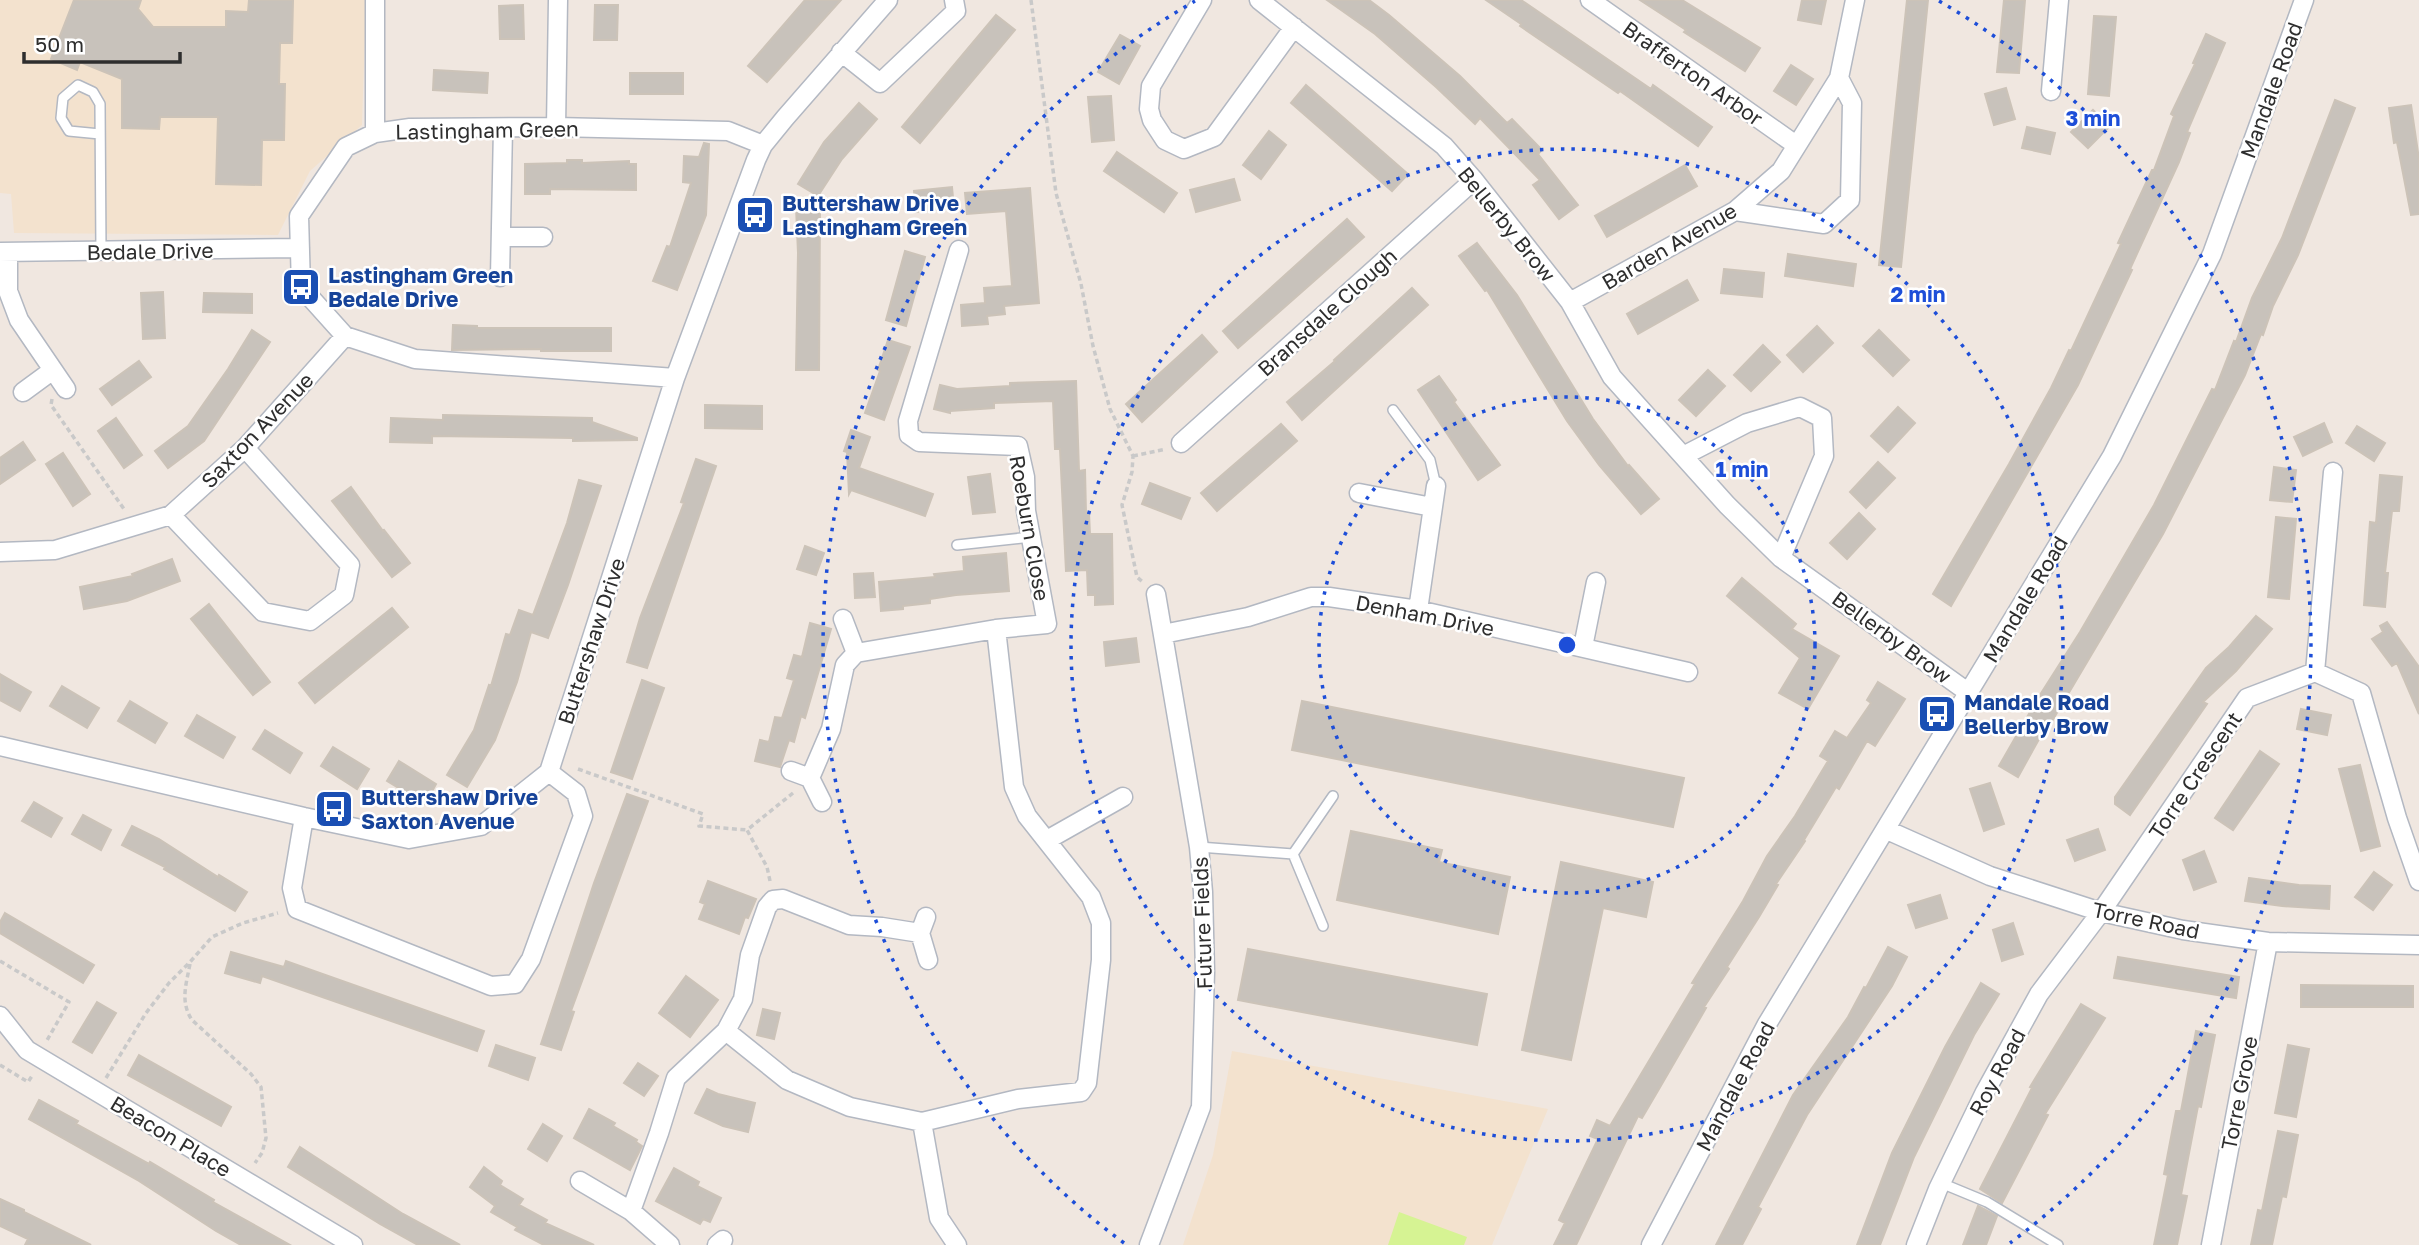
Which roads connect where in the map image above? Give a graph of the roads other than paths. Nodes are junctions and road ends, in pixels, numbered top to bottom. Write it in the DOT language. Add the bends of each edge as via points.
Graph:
graph roads {
  1 [pos="375,0"];
  2 [pos="558,0"];
  3 [pos="888,0"];
  4 [pos="954,0"];
  5 [pos="1202,0"];
  6 [pos="1259,0"];
  7 [pos="1854,0"];
  8 [pos="2059,0"];
  9 [pos="2304,0"];
  10 [pos="1602,4"];
  11 [pos="1294,27"];
  12 [pos="841,52"];
  13 [pos="1839,78"];
  14 [pos="2051,91"];
  15 [pos="556,127"];
  16 [pos="503,128"];
  17 [pos="375,133"];
  18 [pos="100,134"];
  19 [pos="763,145"];
  20 [pos="1796,145"];
  21 [pos="1474,180"];
  22 [pos="1735,211"];
  23 [pos="501,237"];
  24 [pos="543,237"];
  25 [pos="300,248"];
  26 [pos="959,250"];
  27 [pos="4,252"];
  28 [pos="101,252"];
  29 [pos="500,277"];
  30 [pos="1570,302"];
  31 [pos="345,336"];
  32 [pos="675,378"];
  33 [pos="23,392"];
  34 [pos="1392,410"];
  35 [pos="1181,443"];
  36 [pos="245,448"];
  37 [pos="1683,456"];
  38 [pos="2333,472"];
  39 [pos="1436,486"];
  40 [pos="1359,493"];
  41 [pos="1432,506"];
  42 [pos="171,515"];
  43 [pos="1031,537"];
  44 [pos="957,545"];
  45 [pos="0,552"];
  46 [pos="1781,558"];
  47 [pos="1597,582"];
  48 [pos="1156,594"];
  49 [pos="1418,610"];
  50 [pos="843,619"];
  51 [pos="996,629"];
  52 [pos="1163,634"];
  53 [pos="1583,647"];
  54 [pos="856,653"];
  55 [pos="1688,672"];
  56 [pos="2315,672"];
  57 [pos="1969,692"];
  58 [pos="0,746"];
  59 [pos="551,766"];
  60 [pos="791,771"];
  61 [pos="810,778"];
  62 [pos="1333,796"];
  63 [pos="1123,797"];
  64 [pos="822,802"];
  65 [pos="304,817"];
  66 [pos="1886,830"];
  67 [pos="1047,840"];
  68 [pos="1199,847"];
  69 [pos="1293,854"];
  70 [pos="2419,881"];
  71 [pos="2101,912"];
  72 [pos="1323,926"];
  73 [pos="2267,942"];
  74 [pos="2419,945"];
  75 [pos="928,960"];
  76 [pos="0,1016"];
  77 [pos="726,1031"];
  78 [pos="922,1122"];
  79 [pos="580,1181"];
  80 [pos="1941,1183"];
  81 [pos="631,1211"];
  82 [pos="353,1245"];
  83 [pos="670,1245"];
  84 [pos="957,1245"];
  85 [pos="1149,1245"];
  86 [pos="1651,1245"];
  87 [pos="1916,1245"];
  88 [pos="2058,1245"];
  89 [pos="2211,1245"];
  1 -- 17 [label="street"];
  2 -- 15 [label="street"];
  3 -- 12 [label="street, Buttershaw Drive"];
  4 -- 12 [label="street" via="956,11 880,83"];
  5 -- 11 [label="street" via="1151,86 1152,121 1165,140 1184,149 1214,137"];
  6 -- 11 [label="street, Bellerby Brow"];
  7 -- 13 [label="street, Barden Avenue"];
  8 -- 14 [label="street"];
  9 -- 57 [label="street, Mandale Road" via="2212,254 2112,456"];
  10 -- 20 [label="street, Brafferton Arbor"];
  11 -- 21 [label="street, Bellerby Brow" via="1444,146"];
  12 -- 19 [label="street, Buttershaw Drive"];
  13 -- 20 [label="street, Barden Avenue"];
  13 -- 22 [label="street" via="1852,103 1850,200 1824,224"];
  15 -- 16 [label="street, Lastingham Green"];
  15 -- 19 [label="street, Lastingham Green" via="728,131"];
  16 -- 17 [label="street, Lastingham Green" via="410,128"];
  16 -- 23 [label="street"];
  17 -- 25 [label="street, Lastingham Green" via="346,147 299,216"];
  18 -- 18 [label="lane" via="100,104 93,92 78,85 63,99 61,118 69,131"];
  18 -- 28 [label="lane"];
  19 -- 32 [label="street, Buttershaw Drive"];
  20 -- 22 [label="street, Barden Avenue" via="1781,172"];
  21 -- 30 [label="street, Bellerby Brow"];
  21 -- 35 [label="street, Bransdale Clough"];
  22 -- 30 [label="street, Barden Avenue"];
  23 -- 24 [label="street"];
  23 -- 29 [label="street"];
  25 -- 28 [label="street, Bedale Drive"];
  25 -- 31 [label="street, Lastingham Green" via="301,287"];
  26 -- 43 [label="street, Roeburn Close" via="908,421 909,435 919,442 1018,446"];
  27 -- 28 [label="street, Bedale Drive"];
  27 -- 33 [label="street" via="8,290 19,320 60,381"];
  30 -- 37 [label="street, Bellerby Brow" via="1612,377"];
  31 -- 32 [label="street, Lastingham Green" via="415,359"];
  31 -- 36 [label="street, Saxton Avenue"];
  32 -- 59 [label="street, Buttershaw Drive"];
  34 -- 39 [label="lane" via="1430,460"];
  36 -- 42 [label="street, Saxton Avenue"];
  36 -- 42 [label="street" via="350,565 344,595 310,621 263,612"];
  37 -- 46 [label="street, Bellerby Brow"];
  37 -- 46 [label="street" via="1747,423 1800,407 1822,418 1824,456"];
  38 -- 56 [label="street"];
  39 -- 41 [label="street"];
  40 -- 41 [label="street"];
  41 -- 49 [label="street"];
  42 -- 45 [label="street, Saxton Avenue" via="55,550"];
  43 -- 44 [label="lane"];
  43 -- 51 [label="street, Roeburn Close" via="1047,624"];
  46 -- 57 [label="street, Bellerby Brow"];
  47 -- 53 [label="street"];
  48 -- 52 [label="street, Future Fields"];
  49 -- 52 [label="street, Denham Drive" via="1311,597 1248,618"];
  49 -- 53 [label="street, Denham Drive"];
  50 -- 54 [label="street"];
  51 -- 54 [label="street, Roeburn Close"];
  51 -- 67 [label="street" via="1014,787 1027,816"];
  52 -- 68 [label="street, Future Fields"];
  53 -- 55 [label="street, Denham Drive"];
  54 -- 61 [label="street" via="845,665 831,729"];
  56 -- 70 [label="street" via="2361,693"];
  56 -- 71 [label="street, Torre Crescent" via="2247,698"];
  57 -- 66 [label="street, Mandale Road"];
  58 -- 65 [label="street"];
  59 -- 65 [label="street" via="481,826 409,839"];
  59 -- 65 [label="street" via="576,793 583,816 531,959 514,984 491,986 297,909 292,888"];
  60 -- 61 [label="street"];
  61 -- 64 [label="street"];
  62 -- 69 [label="lane"];
  63 -- 67 [label="street"];
  66 -- 71 [label="street, Torre Road" via="1990,876"];
  66 -- 86 [label="street, Mandale Road" via="1767,1024"];
  67 -- 78 [label="street" via="1091,897 1101,923 1087,1083 1081,1092 1018,1099"];
  68 -- 69 [label="lane"];
  68 -- 85 [label="street, Future Fields" via="1205,972 1201,1107"];
  69 -- 72 [label="lane"];
  71 -- 73 [label="street, Torre Road"];
  71 -- 80 [label="street, Roy Road" via="2039,994 1984,1092"];
  73 -- 74 [label="street, Torre Road"];
  73 -- 89 [label="street, Torre Grove"];
  75 -- 77 [label="street" via="923,925 849,925 783,899 773,900 750,955 743,999"];
  76 -- 82 [label="street, Beacon Place" via="27,1050"];
  77 -- 78 [label="street" via="786,1080 850,1107"];
  77 -- 81 [label="street" via="676,1078"];
  78 -- 84 [label="street" via="939,1218"];
  79 -- 81 [label="street"];
  80 -- 87 [label="street, Roy Road"];
  80 -- 88 [label="lane" via="1987,1202"];
  81 -- 83 [label="street"];
}
